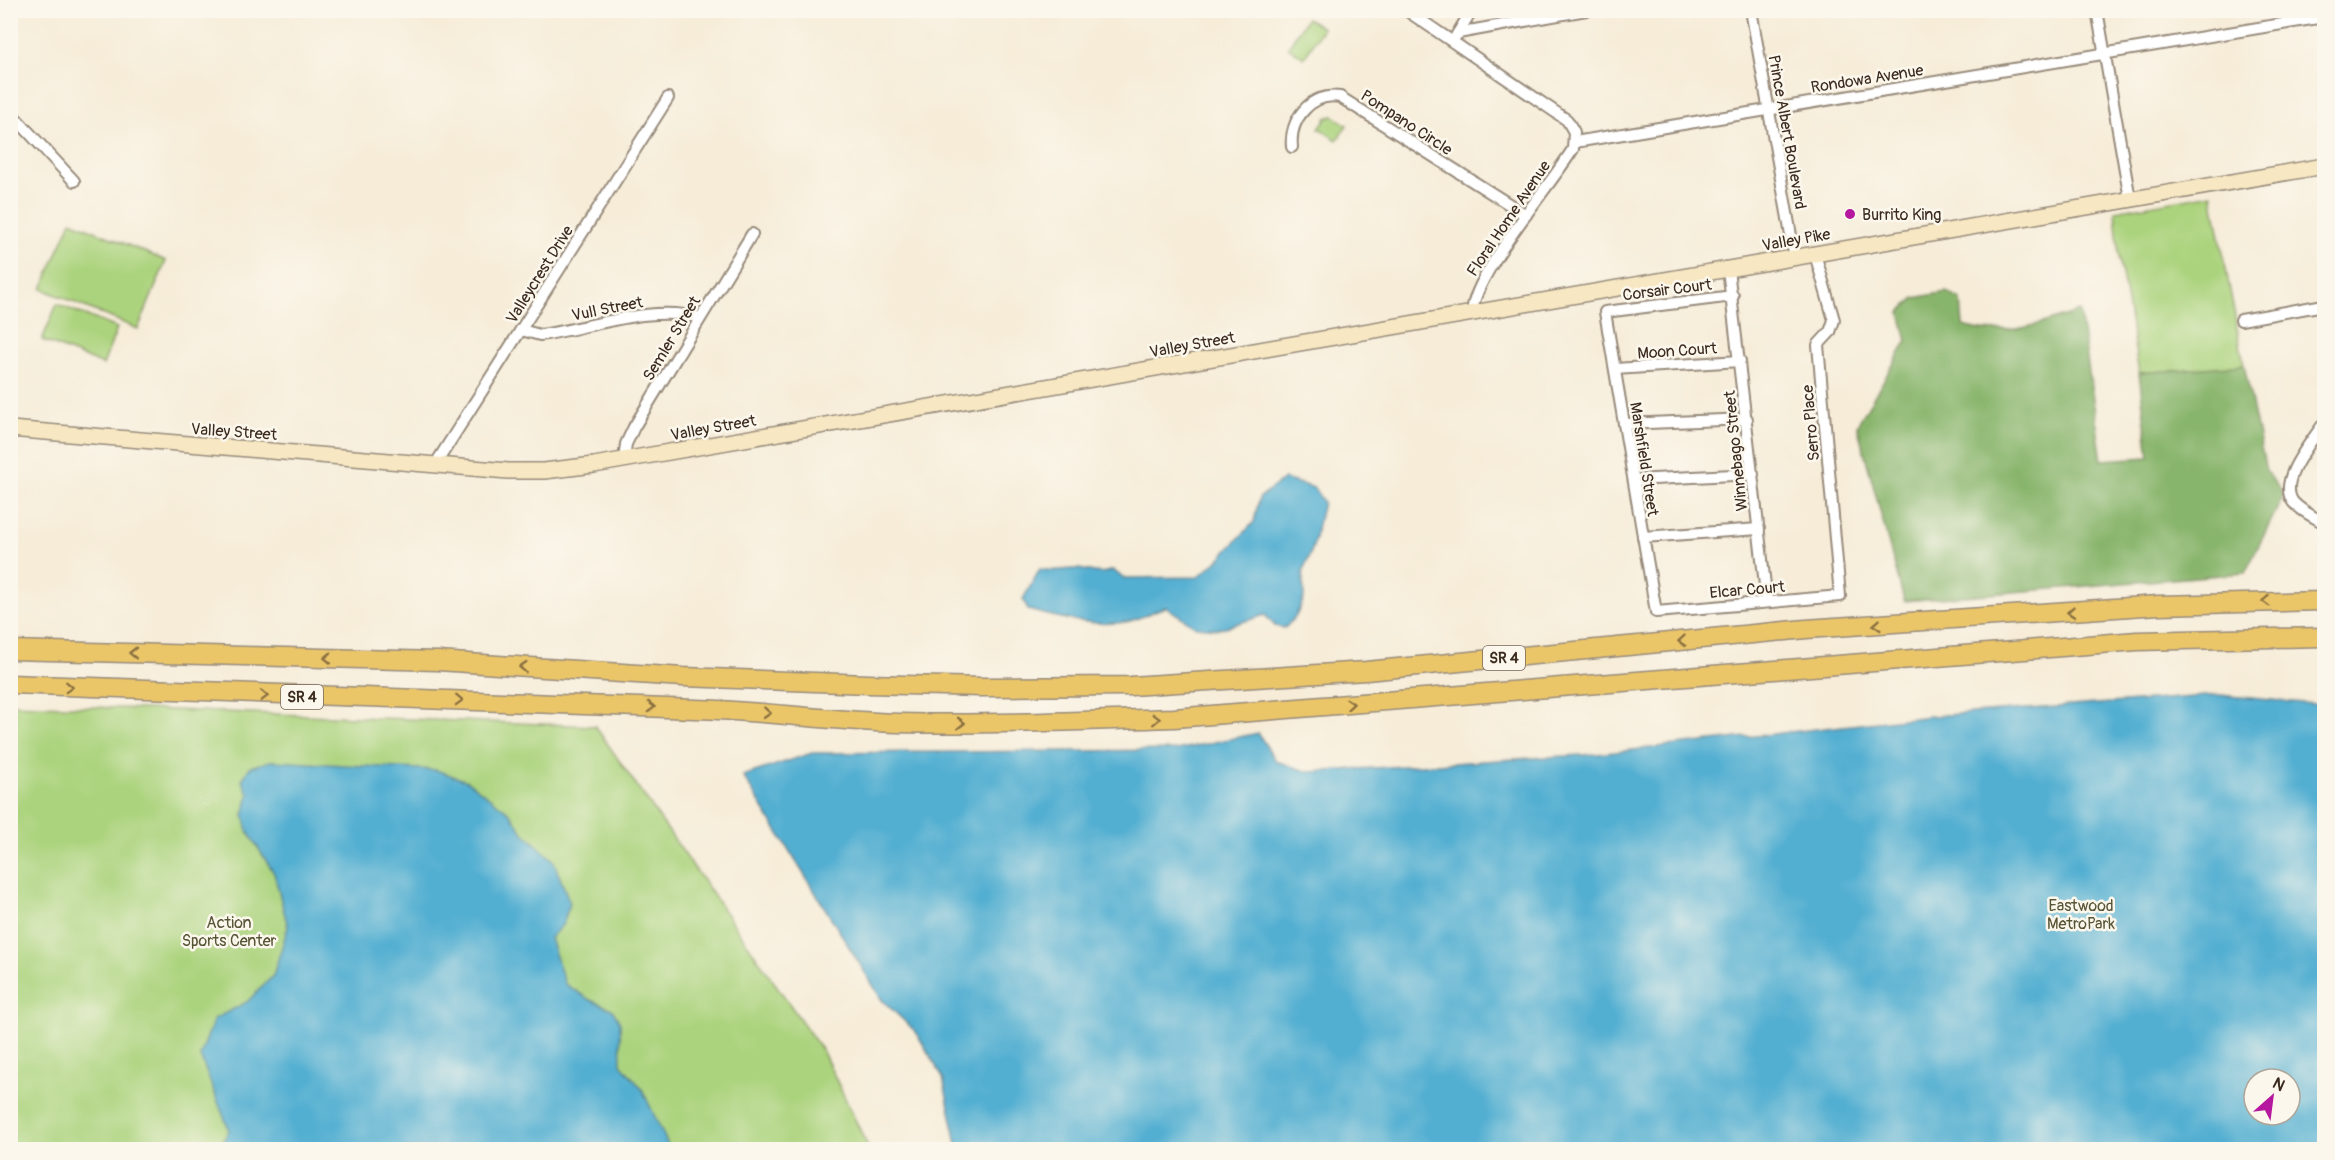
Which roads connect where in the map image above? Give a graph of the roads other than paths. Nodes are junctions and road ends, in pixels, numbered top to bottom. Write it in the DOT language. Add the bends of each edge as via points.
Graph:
graph roads {
  1 [pos="1406,10"];
  2 [pos="1472,10"];
  3 [pos="1586,10"];
  4 [pos="1751,10"];
  5 [pos="2097,10"];
  6 [pos="2325,17"];
  7 [pos="1455,37"];
  8 [pos="2104,54"];
  9 [pos="668,98"];
  10 [pos="1769,110"];
  11 [pos="10,112"];
  12 [pos="1575,142"];
  13 [pos="1292,147"];
  14 [pos="2325,166"];
  15 [pos="74,181"];
  16 [pos="2130,200"];
  17 [pos="1526,215"];
  18 [pos="752,234"];
  19 [pos="1815,254"];
  20 [pos="1795,258"];
  21 [pos="1728,269"];
  22 [pos="1733,296"];
  23 [pos="2325,306"];
  24 [pos="1605,312"];
  25 [pos="1472,314"];
  26 [pos="700,318"];
  27 [pos="2241,320"];
  28 [pos="1415,324"];
  29 [pos="520,330"];
  30 [pos="1740,361"];
  31 [pos="1615,369"];
  32 [pos="1747,419"];
  33 [pos="2325,423"];
  34 [pos="1624,424"];
  35 [pos="10,429"];
  36 [pos="624,460"];
  37 [pos="435,465"];
  38 [pos="1753,474"];
  39 [pos="1634,480"];
  40 [pos="2325,523"];
  41 [pos="1759,529"];
  42 [pos="1643,537"];
  43 [pos="1840,596"];
  44 [pos="2325,601"];
  45 [pos="1767,602"];
  46 [pos="1656,612"];
  47 [pos="2325,637"];
  48 [pos="10,650"];
  49 [pos="10,684"];
  1 -- 7 [label="street"];
  2 -- 7 [label="street"];
  3 -- 7 [label="street"];
  4 -- 10 [label="street, Prince Albert Boulevard"];
  5 -- 8 [label="street"];
  6 -- 8 [label="street, Rondowa Avenue"];
  7 -- 12 [label="street" via="1567,120"];
  8 -- 10 [label="street, Rondowa Avenue"];
  8 -- 16 [label="street"];
  9 -- 29 [label="street, Valleycrest Drive"];
  10 -- 12 [label="street, Rondowa Avenue"];
  10 -- 20 [label="street, Prince Albert Boulevard"];
  11 -- 15 [label="street"];
  12 -- 17 [label="street, Floral Home Avenue"];
  13 -- 17 [label="street, Pompano Circle" via="1293,131 1303,111 1318,99 1340,97"];
  14 -- 16 [label="street, Valley Pike"];
  16 -- 19 [label="street, Valley Pike"];
  17 -- 25 [label="street, Floral Home Avenue" via="1474,297"];
  18 -- 26 [label="street, Semler Street"];
  19 -- 20 [label="street, Valley Pike"];
  19 -- 43 [label="street, Serro Place" via="1834,320 1830,332 1818,345"];
  20 -- 21 [label="street, Valley Pike"];
  21 -- 22 [label="street, Winnebago Street"];
  21 -- 25 [label="street, Valley Pike"];
  22 -- 24 [label="street, Corsair Court"];
  22 -- 30 [label="street, Winnebago Street"];
  23 -- 27 [label="street"];
  24 -- 31 [label="street, Marshfield Street"];
  25 -- 28 [label="street, Valley Pike"];
  26 -- 29 [label="street, Vull Street" via="661,312 540,335"];
  26 -- 36 [label="street, Semler Street" via="634,427"];
  28 -- 36 [label="street, Valley Street"];
  29 -- 37 [label="street, Valleycrest Drive"];
  30 -- 31 [label="street, Moon Court"];
  30 -- 32 [label="street, Winnebago Street"];
  31 -- 34 [label="street, Marshfield Street"];
  32 -- 34 [label="street"];
  32 -- 38 [label="street, Winnebago Street"];
  33 -- 40 [label="street" via="2290,476 2290,495 2300,508"];
  34 -- 39 [label="street, Marshfield Street"];
  35 -- 37 [label="street, Valley Street"];
  36 -- 37 [label="street, Valley Street" via="522,471"];
  38 -- 39 [label="street"];
  38 -- 41 [label="street, Winnebago Street"];
  39 -- 42 [label="street, Marshfield Street"];
  41 -- 42 [label="street"];
  41 -- 45 [label="street, Winnebago Street"];
  42 -- 46 [label="street, Marshfield Street"];
  43 -- 45 [label="street, Elcar Court"];
  44 -- 48 [label="highway, SR 4, one-way" via="2159,605 1806,629 1366,671 1131,686 868,684 438,661"];
  45 -- 46 [label="street, Elcar Court"];
  49 -- 47 [label="highway, SR 4, one-way" via="708,709 897,723 1022,724 1174,718 2137,641"];
}
